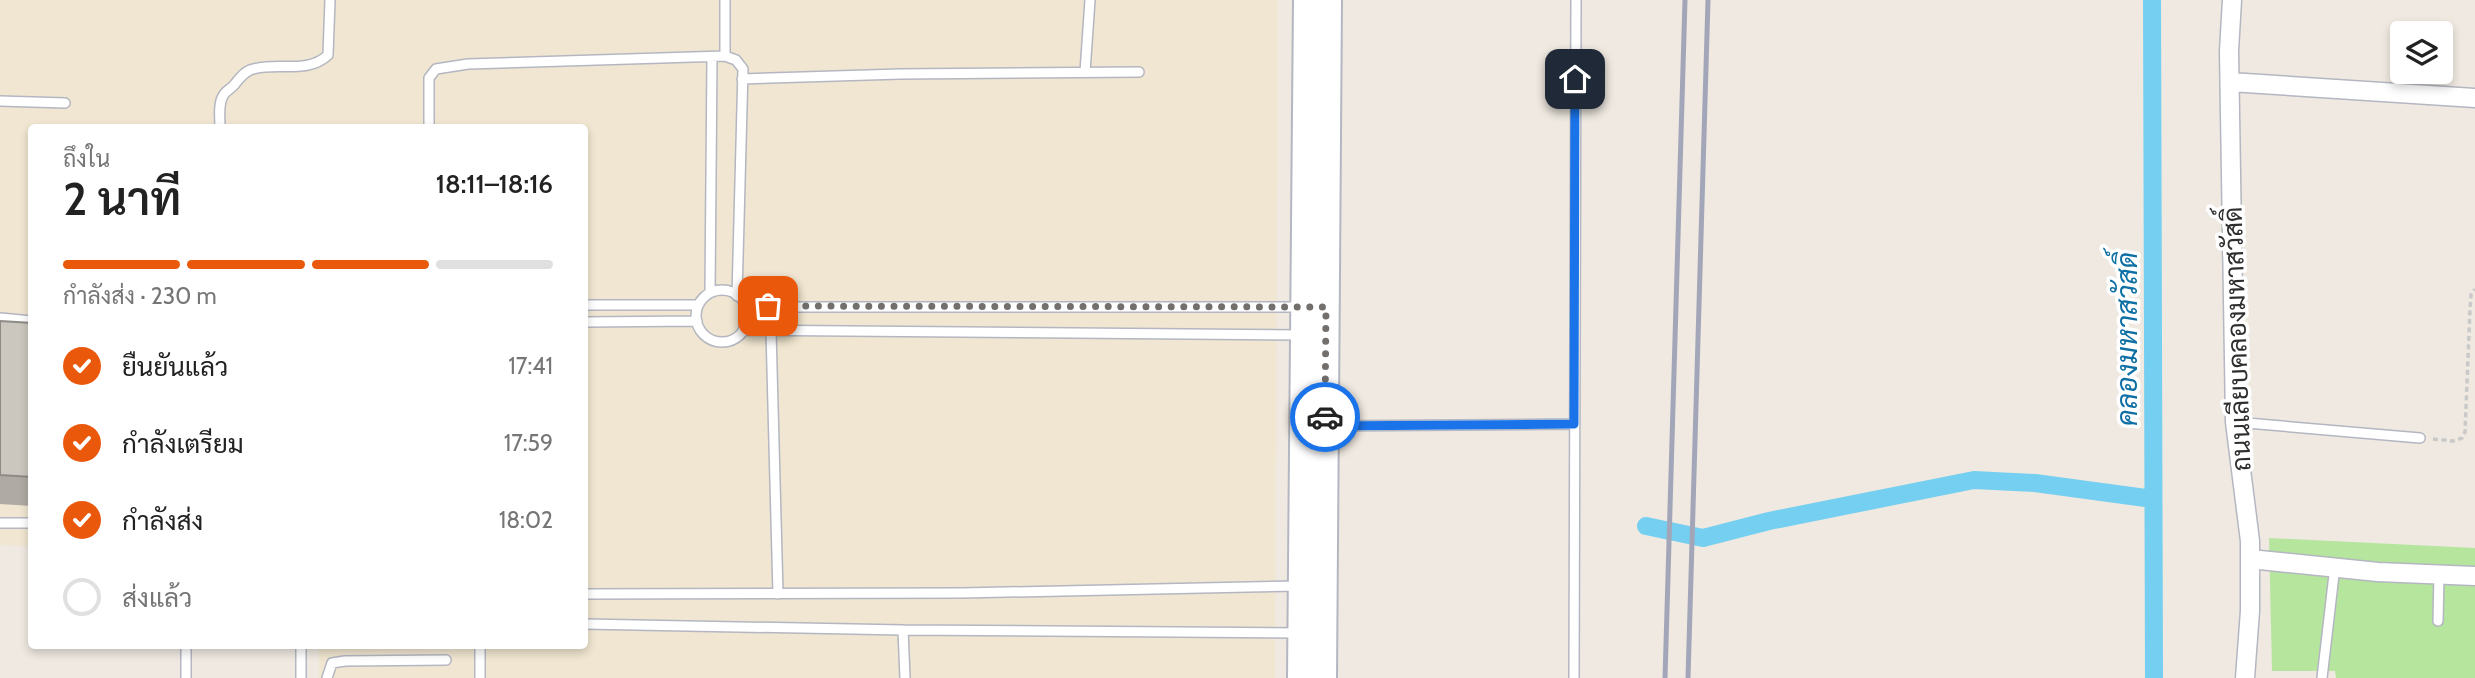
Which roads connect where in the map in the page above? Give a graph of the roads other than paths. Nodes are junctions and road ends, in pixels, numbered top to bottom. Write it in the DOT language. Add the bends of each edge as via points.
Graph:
graph roads {
  1 [pos="330,0"];
  2 [pos="724,0"];
  3 [pos="1090,0"];
  4 [pos="1307,0"];
  5 [pos="1328,0"];
  6 [pos="1576,0"];
  7 [pos="2232,0"];
  8 [pos="725,56"];
  9 [pos="712,57"];
  10 [pos="1086,72"];
  11 [pos="1139,72"];
  12 [pos="742,74"];
  13 [pos="2230,82"];
  14 [pos="2475,98"];
  15 [pos="0,101"];
  16 [pos="65,103"];
  17 [pos="220,124"];
  18 [pos="429,124"];
  19 [pos="710,293"];
  20 [pos="737,296"];
  21 [pos="588,305"];
  22 [pos="698,305"];
  23 [pos="746,307"];
  24 [pos="1315,307"];
  25 [pos="0,318"];
  26 [pos="28,321"];
  27 [pos="697,321"];
  28 [pos="588,322"];
  29 [pos="743,330"];
  30 [pos="771,331"];
  31 [pos="1315,335"];
  32 [pos="2235,422"];
  33 [pos="1574,424"];
  34 [pos="1325,426"];
  35 [pos="2420,438"];
  36 [pos="0,523"];
  37 [pos="28,523"];
  38 [pos="2250,559"];
  39 [pos="2334,566"];
  40 [pos="2438,575"];
  41 [pos="2475,576"];
  42 [pos="1302,586"];
  43 [pos="588,594"];
  44 [pos="778,594"];
  45 [pos="2438,621"];
  46 [pos="588,624"];
  47 [pos="903,631"];
  48 [pos="1302,633"];
  49 [pos="186,649"];
  50 [pos="301,649"];
  51 [pos="480,649"];
  52 [pos="446,660"];
  53 [pos="186,678"];
  54 [pos="301,678"];
  55 [pos="327,678"];
  56 [pos="480,678"];
  57 [pos="905,678"];
  58 [pos="1301,678"];
  59 [pos="1323,678"];
  60 [pos="1574,678"];
  61 [pos="2245,678"];
  62 [pos="2322,678"];
  1 -- 17 [label="lane" via="328,55 310,65 251,70 240,76 223,93"];
  2 -- 8 [label="lane"];
  3 -- 10 [label="lane"];
  4 -- 24 [label="main road"];
  5 -- 24 [label="main road"];
  6 -- 33 [label="lane"];
  7 -- 13 [label="street, ถนนเลียบคลองมหาสวัสดิ์"];
  8 -- 9 [label="lane"];
  8 -- 12 [label="lane" via="736,60"];
  9 -- 18 [label="lane" via="468,64 436,69 429,78"];
  9 -- 19 [label="lane"];
  10 -- 11 [label="lane"];
  10 -- 12 [label="lane"];
  12 -- 20 [label="lane"];
  13 -- 14 [label="street"];
  13 -- 32 [label="street, ถนนเลียบคลองมหาสวัสดิ์"];
  15 -- 16 [label="lane"];
  19 -- 20 [label="lane" via="727,290"];
  19 -- 22 [label="lane"];
  20 -- 23 [label="lane"];
  21 -- 22 [label="lane"];
  22 -- 27 [label="lane"];
  23 -- 24 [label="lane"];
  23 -- 29 [label="lane"];
  24 -- 31 [label="main road"];
  25 -- 26 [label="lane"];
  27 -- 28 [label="lane"];
  27 -- 29 [label="lane" via="705,336 721,342"];
  29 -- 30 [label="lane"];
  30 -- 31 [label="lane"];
  30 -- 44 [label="lane"];
  31 -- 34 [label="main road"];
  31 -- 42 [label="main road"];
  32 -- 35 [label="lane"];
  32 -- 38 [label="street, ถนนเลียบคลองมหาสวัสดิ์"];
  33 -- 34 [label="lane"];
  33 -- 60 [label="lane"];
  34 -- 59 [label="main road"];
  36 -- 37 [label="lane"];
  38 -- 39 [label="street"];
  38 -- 61 [label="street, ถนนเลียบคลองมหาสวัสดิ์"];
  39 -- 40 [label="street"];
  39 -- 62 [label="lane"];
  40 -- 41 [label="street"];
  40 -- 45 [label="lane"];
  42 -- 44 [label="lane"];
  42 -- 48 [label="main road"];
  43 -- 44 [label="lane"];
  46 -- 47 [label="lane"];
  47 -- 48 [label="lane"];
  47 -- 57 [label="lane"];
  48 -- 58 [label="main road"];
  49 -- 53 [label="lane"];
  50 -- 54 [label="lane"];
  51 -- 56 [label="lane"];
  52 -- 55 [label="lane" via="345,661 332,663"];
}
